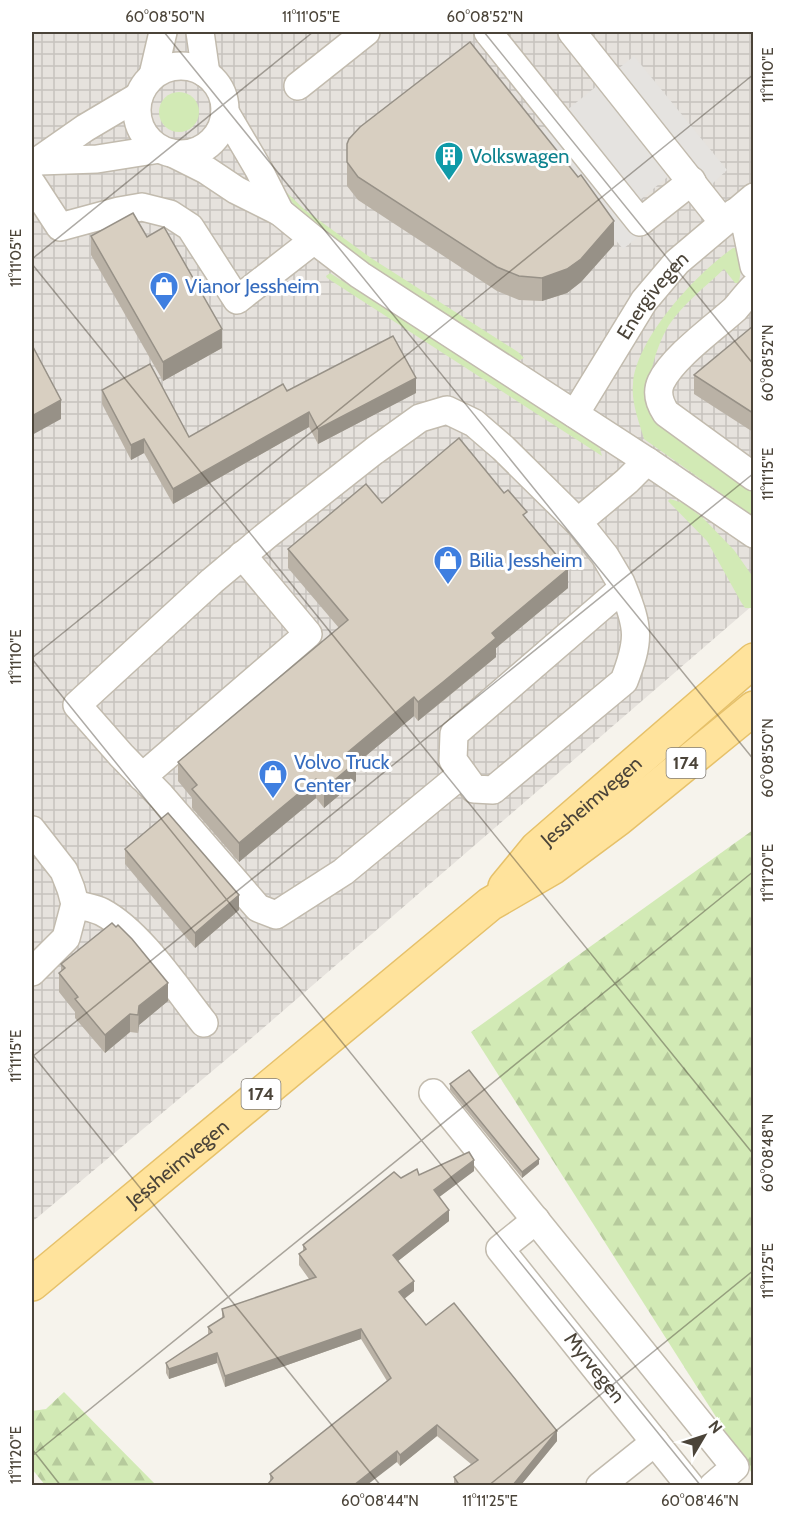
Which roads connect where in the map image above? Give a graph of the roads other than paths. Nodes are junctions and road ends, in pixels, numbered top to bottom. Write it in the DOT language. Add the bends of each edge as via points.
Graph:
graph roads {
  1 [pos="163,32"];
  2 [pos="200,32"];
  3 [pos="366,32"];
  4 [pos="572,32"];
  5 [pos="481,36"];
  6 [pos="206,74"];
  7 [pos="146,86"];
  8 [pos="298,86"];
  9 [pos="225,112"];
  10 [pos="166,151"];
  11 [pos="33,165"];
  12 [pos="692,181"];
  13 [pos="280,212"];
  14 [pos="742,218"];
  15 [pos="314,240"];
  16 [pos="753,266"];
  17 [pos="753,287"];
  18 [pos="575,414"];
  19 [pos="647,461"];
  20 [pos="753,477"];
  21 [pos="722,513"];
  22 [pos="578,522"];
  23 [pos="753,534"];
  24 [pos="753,554"];
  25 [pos="242,555"];
  26 [pos="622,588"];
  27 [pos="753,660"];
  28 [pos="753,708"];
  29 [pos="462,774"];
  30 [pos="142,777"];
  31 [pos="36,844"];
  32 [pos="75,904"];
  33 [pos="490,904"];
  34 [pos="32,972"];
  35 [pos="204,1023"];
  36 [pos="433,1093"];
  37 [pos="536,1220"];
  38 [pos="32,1284"];
  39 [pos="655,1442"];
  40 [pos="600,1485"];
  41 [pos="690,1485"];
  42 [pos="713,1485"];
  1 -- 7 [label="street"];
  2 -- 6 [label="street"];
  3 -- 8 [label="street"];
  4 -- 12 [label="street"];
  5 -- 12 [label="street" via="640,222"];
  6 -- 7 [label="street" via="196,68 176,66 166,68"];
  6 -- 9 [label="street" via="220,91"];
  7 -- 10 [label="street" via="136,108 141,130 149,141"];
  7 -- 11 [label="street"];
  9 -- 10 [label="street" via="223,124 211,142 198,151"];
  9 -- 13 [label="street"];
  10 -- 11 [label="street"];
  10 -- 13 [label="street"];
  11 -- 15 [label="street" via="60,227 142,207 170,214 190,227 237,300"];
  12 -- 14 [label="street"];
  13 -- 15 [label="street"];
  14 -- 16 [label="street"];
  14 -- 18 [label="street, Energivegen" via="677,262 644,301"];
  15 -- 18 [label="street" via="360,275"];
  17 -- 20 [label="street" via="670,369 659,390 666,413"];
  18 -- 19 [label="street"];
  19 -- 21 [label="street"];
  19 -- 22 [label="street"];
  21 -- 23 [label="street"];
  21 -- 24 [label="street"];
  22 -- 25 [label="street" via="474,423 447,410 420,418"];
  22 -- 26 [label="street" via="605,556"];
  25 -- 30 [label="street" via="77,705"];
  25 -- 30 [label="street" via="308,633"];
  26 -- 29 [label="street" via="454,734 453,760"];
  26 -- 29 [label="street" via="635,618 636,639 624,681 493,790 474,789"];
  27 -- 33 [label="main road, Jessheimvegen / 174" via="537,848"];
  28 -- 33 [label="main road, Jessheimvegen / 174" via="618,819 552,868"];
  29 -- 30 [label="street" via="343,872 276,915 258,908"];
  31 -- 32 [label="street" via="64,872"];
  32 -- 34 [label="street" via="66,938"];
  32 -- 35 [label="street" via="101,912 121,924"];
  33 -- 38 [label="main road, Jessheimvegen / 174"];
  36 -- 37 [label="street"];
  37 -- 39 [label="street, Myrvegen" via="500,1249"];
  37 -- 42 [label="street" via="735,1467"];
  39 -- 40 [label="street"];
  39 -- 41 [label="street, Myrvegen"];
}
